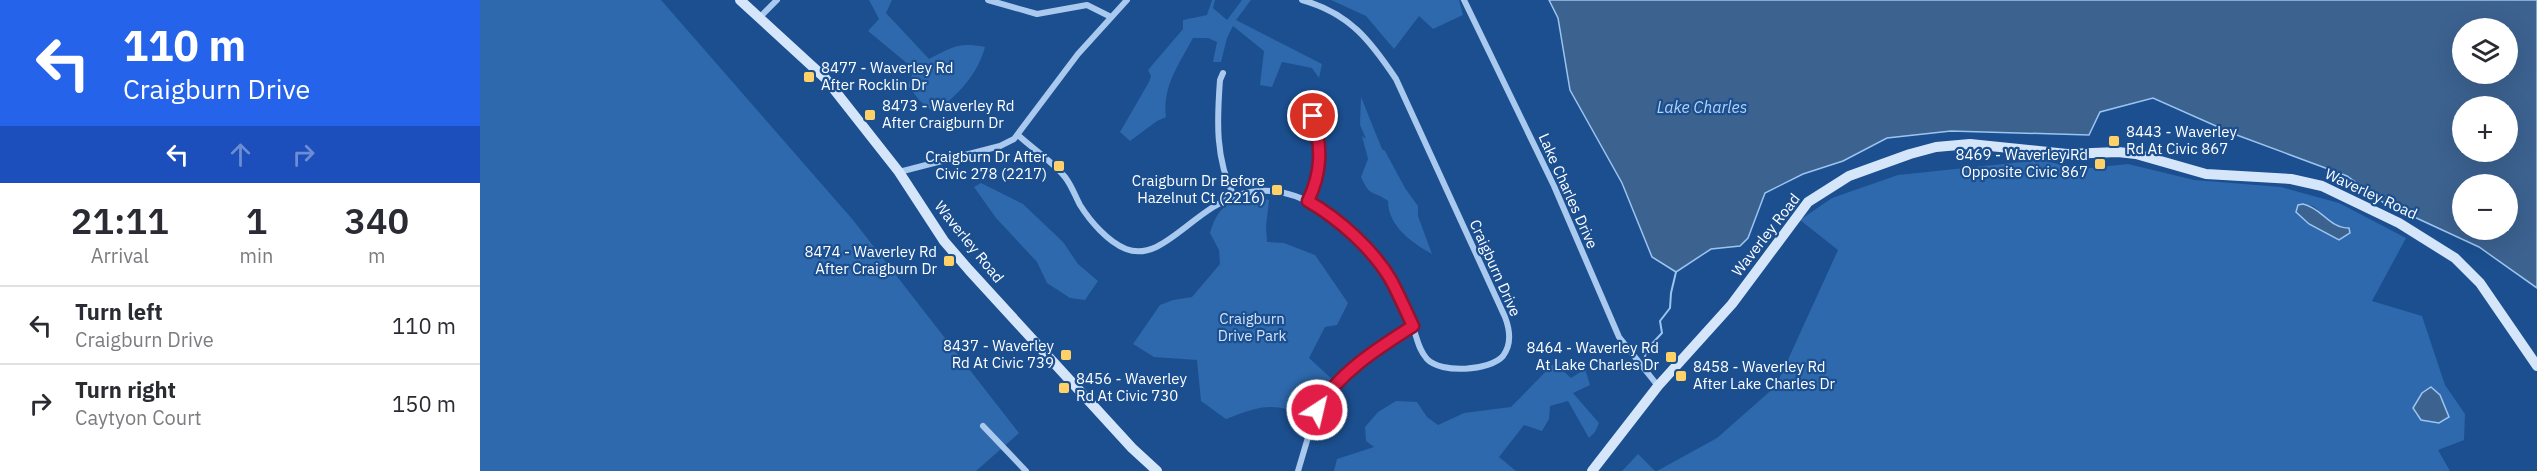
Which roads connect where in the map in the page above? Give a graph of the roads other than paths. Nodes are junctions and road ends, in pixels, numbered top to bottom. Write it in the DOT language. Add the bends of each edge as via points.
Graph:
graph roads {
  1 [pos="740,0"];
  2 [pos="777,0"];
  3 [pos="988,0"];
  4 [pos="1127,0"];
  5 [pos="1302,0"];
  6 [pos="1464,0"];
  7 [pos="1111,17"];
  8 [pos="759,18"];
  9 [pos="1223,73"];
  10 [pos="1313,116"];
  11 [pos="1018,135"];
  12 [pos="899,172"];
  13 [pos="1234,196"];
  14 [pos="1308,201"];
  15 [pos="1413,326"];
  16 [pos="2537,366"];
  17 [pos="1658,386"];
  18 [pos="983,426"];
  19 [pos="1026,471"];
  20 [pos="1157,471"];
  21 [pos="1298,471"];
  22 [pos="1592,471"];
  1 -- 8 [label="main road, Waverley Road"];
  2 -- 8 [label="street"];
  3 -- 7 [label="street" via="1037,14 1087,5"];
  4 -- 7 [label="street"];
  5 -- 15 [label="street, Craigburn Drive" via="1322,6 1356,27 1396,79 1505,317 1508,346 1501,358 1489,364 1446,369 1428,360 1417,344"];
  6 -- 17 [label="street, Lake Charles Drive" via="1554,186 1619,337"];
  7 -- 11 [label="street" via="1078,54"];
  8 -- 12 [label="main road, Waverley Road" via="825,78"];
  9 -- 13 [label="street" via="1217,135"];
  10 -- 14 [label="street" via="1320,163"];
  11 -- 12 [label="street" via="999,146"];
  11 -- 13 [label="street, Craigburn Drive" via="1061,172 1090,218 1126,249 1139,252 1157,247 1219,202"];
  12 -- 20 [label="main road, Waverley Road" via="969,270"];
  13 -- 14 [label="street, Craigburn Drive" via="1260,190"];
  14 -- 15 [label="street, Craigburn Drive" via="1325,211 1372,256 1390,279"];
  15 -- 21 [label="street" via="1333,387 1314,417"];
  16 -- 17 [label="main road, Waverley Road" via="2480,283 2455,258 2399,223 2322,186 2291,179 2206,174 2136,154 2067,154 1969,144 1936,147 1872,166 1808,202 1732,304"];
  17 -- 22 [label="main road, Waverley Road"];
  18 -- 19 [label="street"];
}
